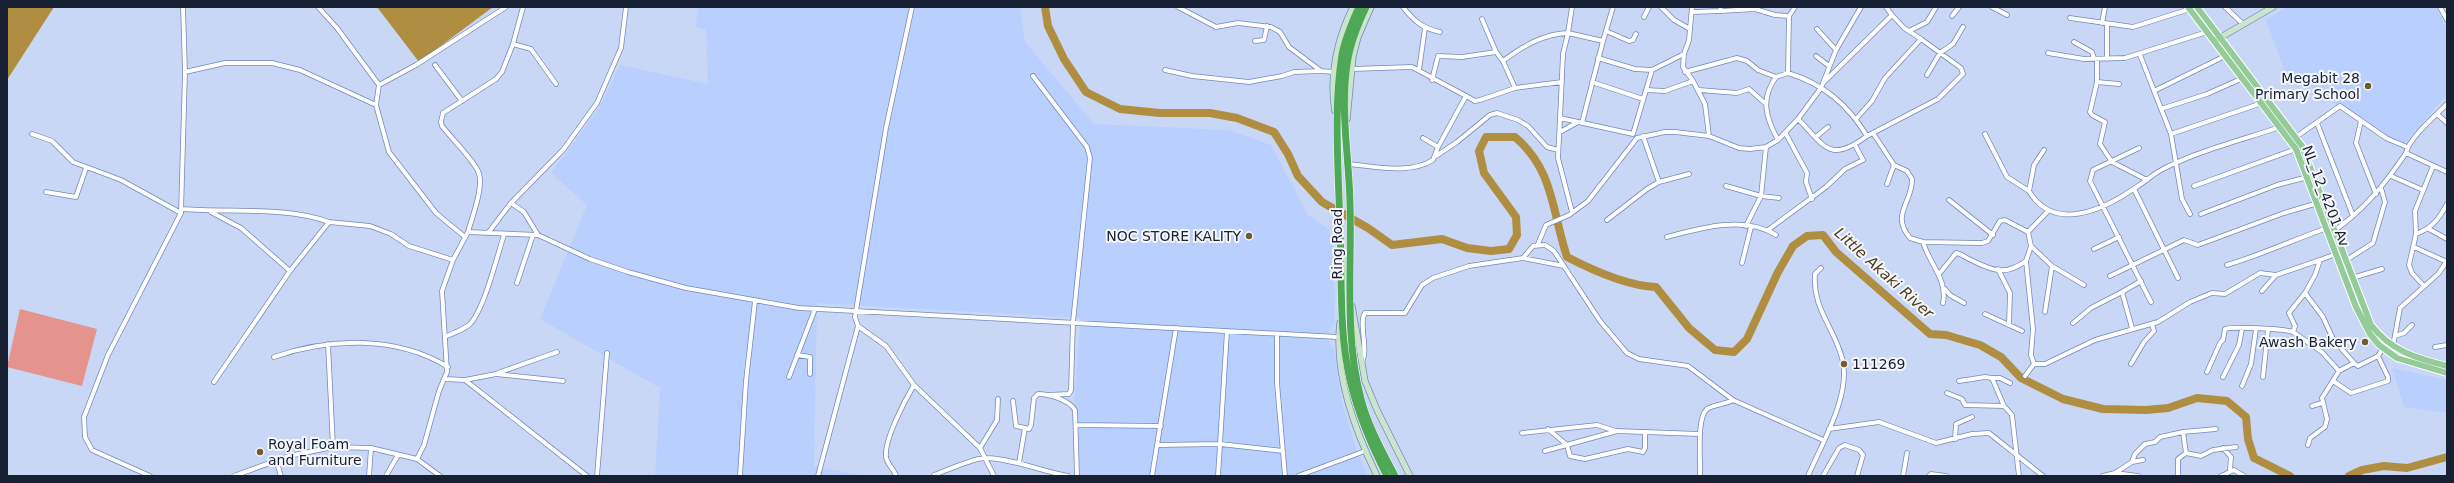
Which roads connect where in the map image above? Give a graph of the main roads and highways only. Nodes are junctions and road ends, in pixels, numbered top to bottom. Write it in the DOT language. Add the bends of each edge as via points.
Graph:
graph roads {
  1 [pos="1359,7"];
  2 [pos="1366,7"];
  3 [pos="2197,7"];
  4 [pos="2189,8"];
  5 [pos="2330,231"];
  6 [pos="2400,352"];
  7 [pos="2397,358"];
  8 [pos="2447,366"];
  9 [pos="2447,373"];
  10 [pos="1387,476"];
  11 [pos="1395,476"];
  1 -- 10 [label="highway, Ring Road" via="1342,54 1338,121 1346,356 1356,402 1369,440"];
  2 -- 11 [label="highway, Ring Road" via="1353,34 1348,54 1345,96 1350,202 1352,355 1361,399 1376,438"];
  3 -- 5 [label="main road, NL_12_4201 Av" via="2296,137 2313,170"];
  4 -- 5 [label="main road, NL_12_4201 Av" via="2296,149"];
  5 -- 6 [label="main road, NL_12_4201 Av" via="2371,325"];
  5 -- 7 [label="main road, NL_12_4201 Av" via="2361,319 2370,334"];
  6 -- 7 [label="main road"];
  6 -- 8 [label="main road, NL_12_4201 Av"];
  7 -- 9 [label="main road, NL_12_4201 Av"];
}
